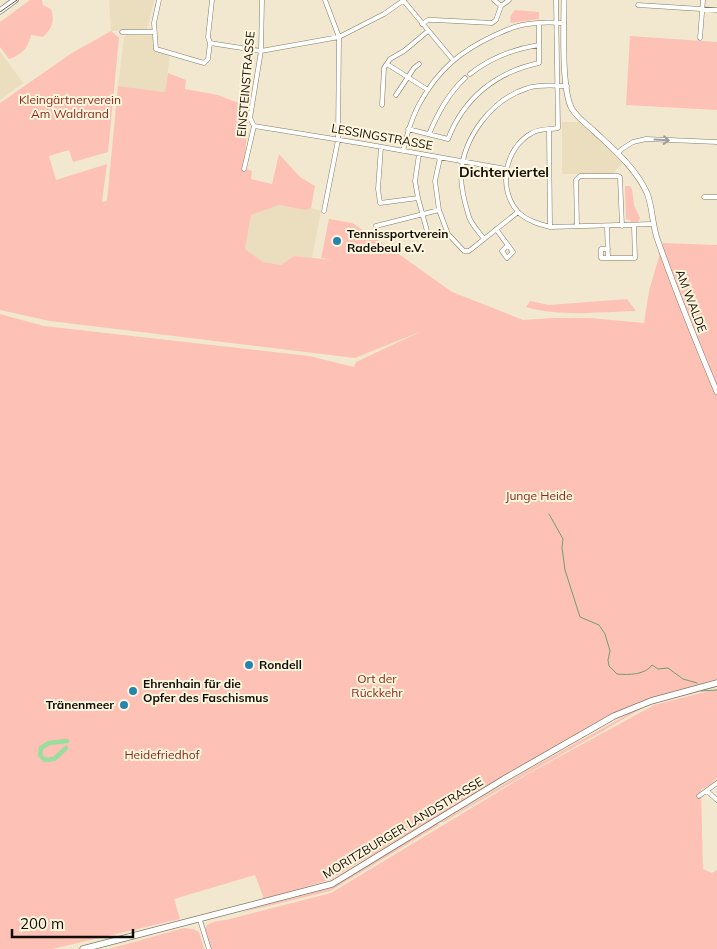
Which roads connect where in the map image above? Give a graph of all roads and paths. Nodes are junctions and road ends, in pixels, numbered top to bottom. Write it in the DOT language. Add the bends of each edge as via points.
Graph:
graph roads {
  1 [pos="15,0"];
  2 [pos="159,0"];
  3 [pos="212,0"];
  4 [pos="262,0"];
  5 [pos="326,0"];
  6 [pos="403,0"];
  7 [pos="494,0"];
  8 [pos="509,0"];
  9 [pos="556,0"];
  10 [pos="564,0"];
  11 [pos="703,0"];
  12 [pos="638,5"];
  13 [pos="501,6"];
  14 [pos="702,10"];
  15 [pos="717,10"];
  16 [pos="0,11"];
  17 [pos="556,22"];
  18 [pos="539,23"];
  19 [pos="564,23"];
  20 [pos="422,24"];
  21 [pos="428,31"];
  22 [pos="122,32"];
  23 [pos="154,32"];
  24 [pos="339,37"];
  25 [pos="700,38"];
  26 [pos="210,43"];
  27 [pos="539,45"];
  28 [pos="261,51"];
  29 [pos="453,60"];
  30 [pos="387,64"];
  31 [pos="419,64"];
  32 [pos="470,74"];
  33 [pos="408,78"];
  34 [pos="465,78"];
  35 [pos="557,86"];
  36 [pos="567,86"];
  37 [pos="428,90"];
  38 [pos="396,95"];
  39 [pos="382,104"];
  40 [pos="254,126"];
  41 [pos="548,129"];
  42 [pos="408,130"];
  43 [pos="429,134"];
  44 [pos="338,140"];
  45 [pos="717,142"];
  46 [pos="381,147"];
  47 [pos="403,151"];
  48 [pos="618,153"];
  49 [pos="419,154"];
  50 [pos="440,158"];
  51 [pos="463,162"];
  52 [pos="244,169"];
  53 [pos="506,169"];
  54 [pos="717,196"];
  55 [pos="704,197"];
  56 [pos="418,198"];
  57 [pos="439,210"];
  58 [pos="324,211"];
  59 [pos="518,212"];
  60 [pos="422,214"];
  61 [pos="654,224"];
  62 [pos="376,226"];
  63 [pos="577,226"];
  64 [pos="607,226"];
  65 [pos="622,226"];
  66 [pos="634,226"];
  67 [pos="550,227"];
  68 [pos="496,229"];
  69 [pos="427,231"];
  70 [pos="484,239"];
  71 [pos="508,245"];
  72 [pos="717,392"];
  73 [pos="717,683"];
  74 [pos="717,783"];
  75 [pos="707,791"];
  76 [pos="699,796"];
  77 [pos="717,800"];
  78 [pos="200,920"];
  79 [pos="83,949"];
  80 [pos="209,949"];
  1 -- 16 [label="main road"];
  2 -- 23 [label="street"];
  3 -- 26 [label="street"];
  4 -- 28 [label="street, EINSTEINSTRASSE"];
  5 -- 24 [label="street"];
  6 -- 20 [label="street"];
  6 -- 24 [label="street" via="384,14"];
  7 -- 13 [label="street"];
  8 -- 13 [label="street"];
  9 -- 17 [label="street"];
  10 -- 19 [label="street, AM WALDE"];
  11 -- 14 [label="street"];
  12 -- 14 [label="street"];
  13 -- 20 [label="street" via="492,23 428,20"];
  14 -- 15 [label="street"];
  14 -- 25 [label="street"];
  17 -- 18 [label="street"];
  17 -- 19 [label="street"];
  17 -- 35 [label="street"];
  18 -- 27 [label="street"];
  18 -- 29 [label="street" via="520,25 497,34"];
  19 -- 36 [label="street, AM WALDE"];
  20 -- 21 [label="street"];
  21 -- 29 [label="street"];
  21 -- 30 [label="street"];
  22 -- 23 [label="street"];
  23 -- 26 [label="street" via="156,49 204,63 208,59"];
  24 -- 28 [label="street"];
  24 -- 44 [label="street"];
  26 -- 28 [label="street"];
  27 -- 32 [label="street" via="501,55"];
  27 -- 43 [label="street" via="539,63 509,72 481,91 462,112 448,139"];
  28 -- 40 [label="street, EINSTEINSTRASSE" via="250,118"];
  29 -- 37 [label="street"];
  30 -- 33 [label="street"];
  30 -- 39 [label="street"];
  31 -- 33 [label="street"];
  33 -- 37 [label="street"];
  33 -- 38 [label="street"];
  34 -- 43 [label="street" via="446,100"];
  35 -- 36 [label="street"];
  35 -- 41 [label="street" via="558,128"];
  35 -- 51 [label="street" via="530,87 516,92 495,107 476,130"];
  36 -- 48 [label="street, AM WALDE" via="575,113"];
  37 -- 42 [label="street"];
  40 -- 44 [label="street, LESSINGSTRASSE"];
  40 -- 52 [label="street, EINSTEINSTRASSE"];
  41 -- 53 [label="street" via="539,130 524,139 510,157"];
  41 -- 67 [label="street"];
  42 -- 43 [label="street"];
  42 -- 47 [label="street"];
  44 -- 46 [label="street, LESSINGSTRASSE"];
  44 -- 58 [label="street"];
  48 -- 45 [label="street, one-way" via="633,142 646,139"];
  46 -- 47 [label="street, LESSINGSTRASSE"];
  46 -- 56 [label="street" via="380,203"];
  47 -- 49 [label="street, LESSINGSTRASSE"];
  48 -- 61 [label="street, AM WALDE" via="640,180 648,196"];
  49 -- 50 [label="street, LESSINGSTRASSE"];
  49 -- 56 [label="street" via="415,181"];
  50 -- 51 [label="street, LESSINGSTRASSE"];
  50 -- 57 [label="street" via="435,181"];
  51 -- 53 [label="street, LESSINGSTRASSE"];
  51 -- 70 [label="street" via="463,194 470,218"];
  53 -- 59 [label="street" via="508,190"];
  54 -- 55 [label="street"];
  56 -- 60 [label="street"];
  57 -- 60 [label="street"];
  57 -- 70 [label="street" via="448,234 464,251"];
  59 -- 67 [label="street" via="537,224"];
  59 -- 68 [label="street"];
  60 -- 62 [label="street"];
  60 -- 69 [label="street"];
  61 -- 66 [label="street"];
  61 -- 72 [label="street, AM WALDE" via="659,245"];
  63 -- 64 [label="street"];
  63 -- 65 [label="street" via="576,180 580,176 620,177"];
  63 -- 67 [label="street"];
  64 -- 65 [label="street"];
  64 -- 66 [label="street" via="608,258 635,258"];
  65 -- 66 [label="street"];
  68 -- 70 [label="street"];
  68 -- 71 [label="street"];
  73 -- 78 [label="main road, MORITZBURGER LANDSTRASSE" via="650,701 614,716 332,884"];
  74 -- 75 [label="street"];
  75 -- 76 [label="street"];
  75 -- 77 [label="street"];
  78 -- 79 [label="main road, MORITZBURGER LANDSTRASSE"];
  78 -- 80 [label="street"];
}
